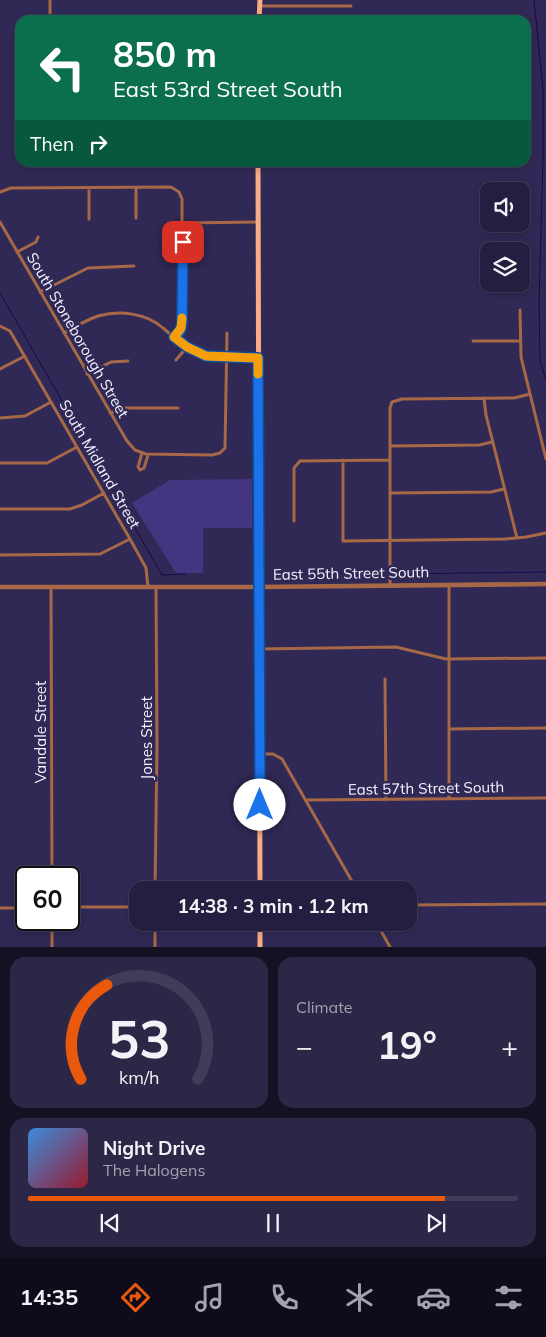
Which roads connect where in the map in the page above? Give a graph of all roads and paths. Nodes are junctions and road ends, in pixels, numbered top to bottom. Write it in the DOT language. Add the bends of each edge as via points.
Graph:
graph roads {
  1 [pos="50,0"];
  2 [pos="260,0"];
  3 [pos="259,6"];
  4 [pos="351,6"];
  5 [pos="50,15"];
  6 [pos="259,15"];
  7 [pos="258,167"];
  8 [pos="89,188"];
  9 [pos="136,188"];
  10 [pos="0,192"];
  11 [pos="136,218"];
  12 [pos="90,219"];
  13 [pos="0,222"];
  14 [pos="258,222"];
  15 [pos="183,223"];
  16 [pos="38,237"];
  17 [pos="17,252"];
  18 [pos="134,266"];
  19 [pos="40,292"];
  20 [pos="520,310"];
  21 [pos="0,326"];
  22 [pos="227,332"];
  23 [pos="64,333"];
  24 [pos="174,337"];
  25 [pos="473,341"];
  26 [pos="519,341"];
  27 [pos="187,347"];
  28 [pos="25,356"];
  29 [pos="227,357"];
  30 [pos="258,358"];
  31 [pos="176,360"];
  32 [pos="128,361"];
  33 [pos="0,369"];
  34 [pos="88,374"];
  35 [pos="530,394"];
  36 [pos="484,398"];
  37 [pos="51,402"];
  38 [pos="178,408"];
  39 [pos="110,413"];
  40 [pos="0,418"];
  41 [pos="492,442"];
  42 [pos="390,446"];
  43 [pos="77,447"];
  44 [pos="142,453"];
  45 [pos="148,455"];
  46 [pos="546,459"];
  47 [pos="342,460"];
  48 [pos="390,460"];
  49 [pos="0,464"];
  50 [pos="504,489"];
  51 [pos="104,493"];
  52 [pos="390,493"];
  53 [pos="0,509"];
  54 [pos="294,521"];
  55 [pos="546,532"];
  56 [pos="130,539"];
  57 [pos="517,539"];
  58 [pos="390,541"];
  59 [pos="0,555"];
  60 [pos="546,584"];
  61 [pos="390,585"];
  62 [pos="449,585"];
  63 [pos="0,587"];
  64 [pos="51,587"];
  65 [pos="148,587"];
  66 [pos="156,587"];
  67 [pos="258,587"];
  68 [pos="258,649"];
  69 [pos="546,658"];
  70 [pos="449,659"];
  71 [pos="385,680"];
  72 [pos="546,728"];
  73 [pos="449,729"];
  74 [pos="260,754"];
  75 [pos="546,798"];
  76 [pos="449,799"];
  77 [pos="307,800"];
  78 [pos="386,800"];
  79 [pos="52,866"];
  80 [pos="155,881"];
  81 [pos="260,881"];
  82 [pos="352,881"];
  83 [pos="546,904"];
  84 [pos="417,906"];
  85 [pos="129,907"];
  86 [pos="0,908"];
  87 [pos="15,908"];
  88 [pos="80,908"];
  89 [pos="52,931"];
  90 [pos="155,931"];
  91 [pos="260,931"];
  92 [pos="381,931"];
  93 [pos="52,947"];
  94 [pos="155,947"];
  95 [pos="260,947"];
  96 [pos="390,947"];
  1 -- 5 [label="street"];
  2 -- 3 [label="main road"];
  3 -- 4 [label="street"];
  3 -- 6 [label="main road"];
  7 -- 14 [label="main road"];
  8 -- 9 [label="street"];
  8 -- 10 [label="street" via="12,188"];
  8 -- 12 [label="street"];
  9 -- 11 [label="street"];
  9 -- 15 [label="street" via="171,187 179,192"];
  13 -- 17 [label="street, South Stoneborough Street"];
  14 -- 15 [label="street"];
  14 -- 30 [label="main road"];
  15 -- 24 [label="street" via="182,323"];
  16 -- 17 [label="street" via="36,242"];
  17 -- 19 [label="street, South Stoneborough Street"];
  18 -- 19 [label="street" via="88,268"];
  19 -- 23 [label="street, South Stoneborough Street"];
  20 -- 26 [label="street"];
  21 -- 28 [label="street, South Midland Street" via="10,330"];
  22 -- 29 [label="street"];
  23 -- 24 [label="street" via="96,316 132,314 151,319"];
  23 -- 34 [label="street, South Stoneborough Street"];
  24 -- 27 [label="street"];
  25 -- 26 [label="street"];
  26 -- 35 [label="street"];
  27 -- 29 [label="street" via="206,356"];
  27 -- 31 [label="street"];
  28 -- 33 [label="street"];
  28 -- 37 [label="street, South Midland Street"];
  29 -- 30 [label="street"];
  29 -- 45 [label="street" via="224,449 216,454"];
  30 -- 67 [label="main road"];
  32 -- 34 [label="street" via="111,362"];
  34 -- 39 [label="street, South Stoneborough Street"];
  35 -- 36 [label="street" via="514,398"];
  35 -- 46 [label="street"];
  36 -- 41 [label="street"];
  36 -- 42 [label="street" via="402,399 392,402"];
  37 -- 40 [label="street" via="25,416"];
  37 -- 43 [label="street, South Midland Street"];
  38 -- 39 [label="street" via="126,408"];
  39 -- 44 [label="street, South Stoneborough Street" via="126,441"];
  41 -- 42 [label="street"];
  41 -- 50 [label="street"];
  42 -- 48 [label="street"];
  43 -- 49 [label="street" via="47,463"];
  43 -- 51 [label="street, South Midland Street"];
  44 -- 45 [label="street"];
  44 -- 45 [label="street" via="138,467 141,471"];
  47 -- 48 [label="street"];
  47 -- 54 [label="street" via="298,463 294,472"];
  47 -- 58 [label="street" via="342,541"];
  48 -- 52 [label="street"];
  50 -- 52 [label="street" via="491,492"];
  50 -- 57 [label="street"];
  51 -- 53 [label="street" via="70,509"];
  51 -- 56 [label="street, South Midland Street"];
  52 -- 58 [label="street"];
  55 -- 57 [label="street"];
  56 -- 59 [label="street" via="100,554"];
  56 -- 65 [label="street, South Midland Street" via="146,568"];
  57 -- 58 [label="street"];
  58 -- 61 [label="street"];
  60 -- 62 [label="street, East 55th Street South"];
  61 -- 62 [label="street, East 55th Street South"];
  61 -- 67 [label="street, East 55th Street South"];
  62 -- 70 [label="street"];
  63 -- 64 [label="street, East 55th Street South"];
  64 -- 65 [label="street, East 55th Street South"];
  64 -- 79 [label="street, Vandale Street"];
  65 -- 66 [label="street, East 55th Street South"];
  66 -- 67 [label="street, East 55th Street South"];
  66 -- 80 [label="street, Jones Street"];
  67 -- 68 [label="main road"];
  68 -- 70 [label="street" via="396,647"];
  68 -- 74 [label="main road"];
  69 -- 70 [label="street"];
  70 -- 73 [label="street"];
  71 -- 78 [label="street"];
  72 -- 73 [label="street"];
  73 -- 76 [label="street"];
  74 -- 77 [label="street" via="273,754 282,759"];
  74 -- 81 [label="main road"];
  75 -- 76 [label="street, East 57th Street South"];
  76 -- 78 [label="street, East 57th Street South"];
  77 -- 78 [label="street, East 57th Street South"];
  77 -- 82 [label="street"];
  83 -- 84 [label="street"];
  85 -- 88 [label="street"];
  86 -- 87 [label="street"];
  89 -- 93 [label="street"];
  90 -- 94 [label="street"];
  91 -- 95 [label="main road"];
  92 -- 96 [label="street"];
}
